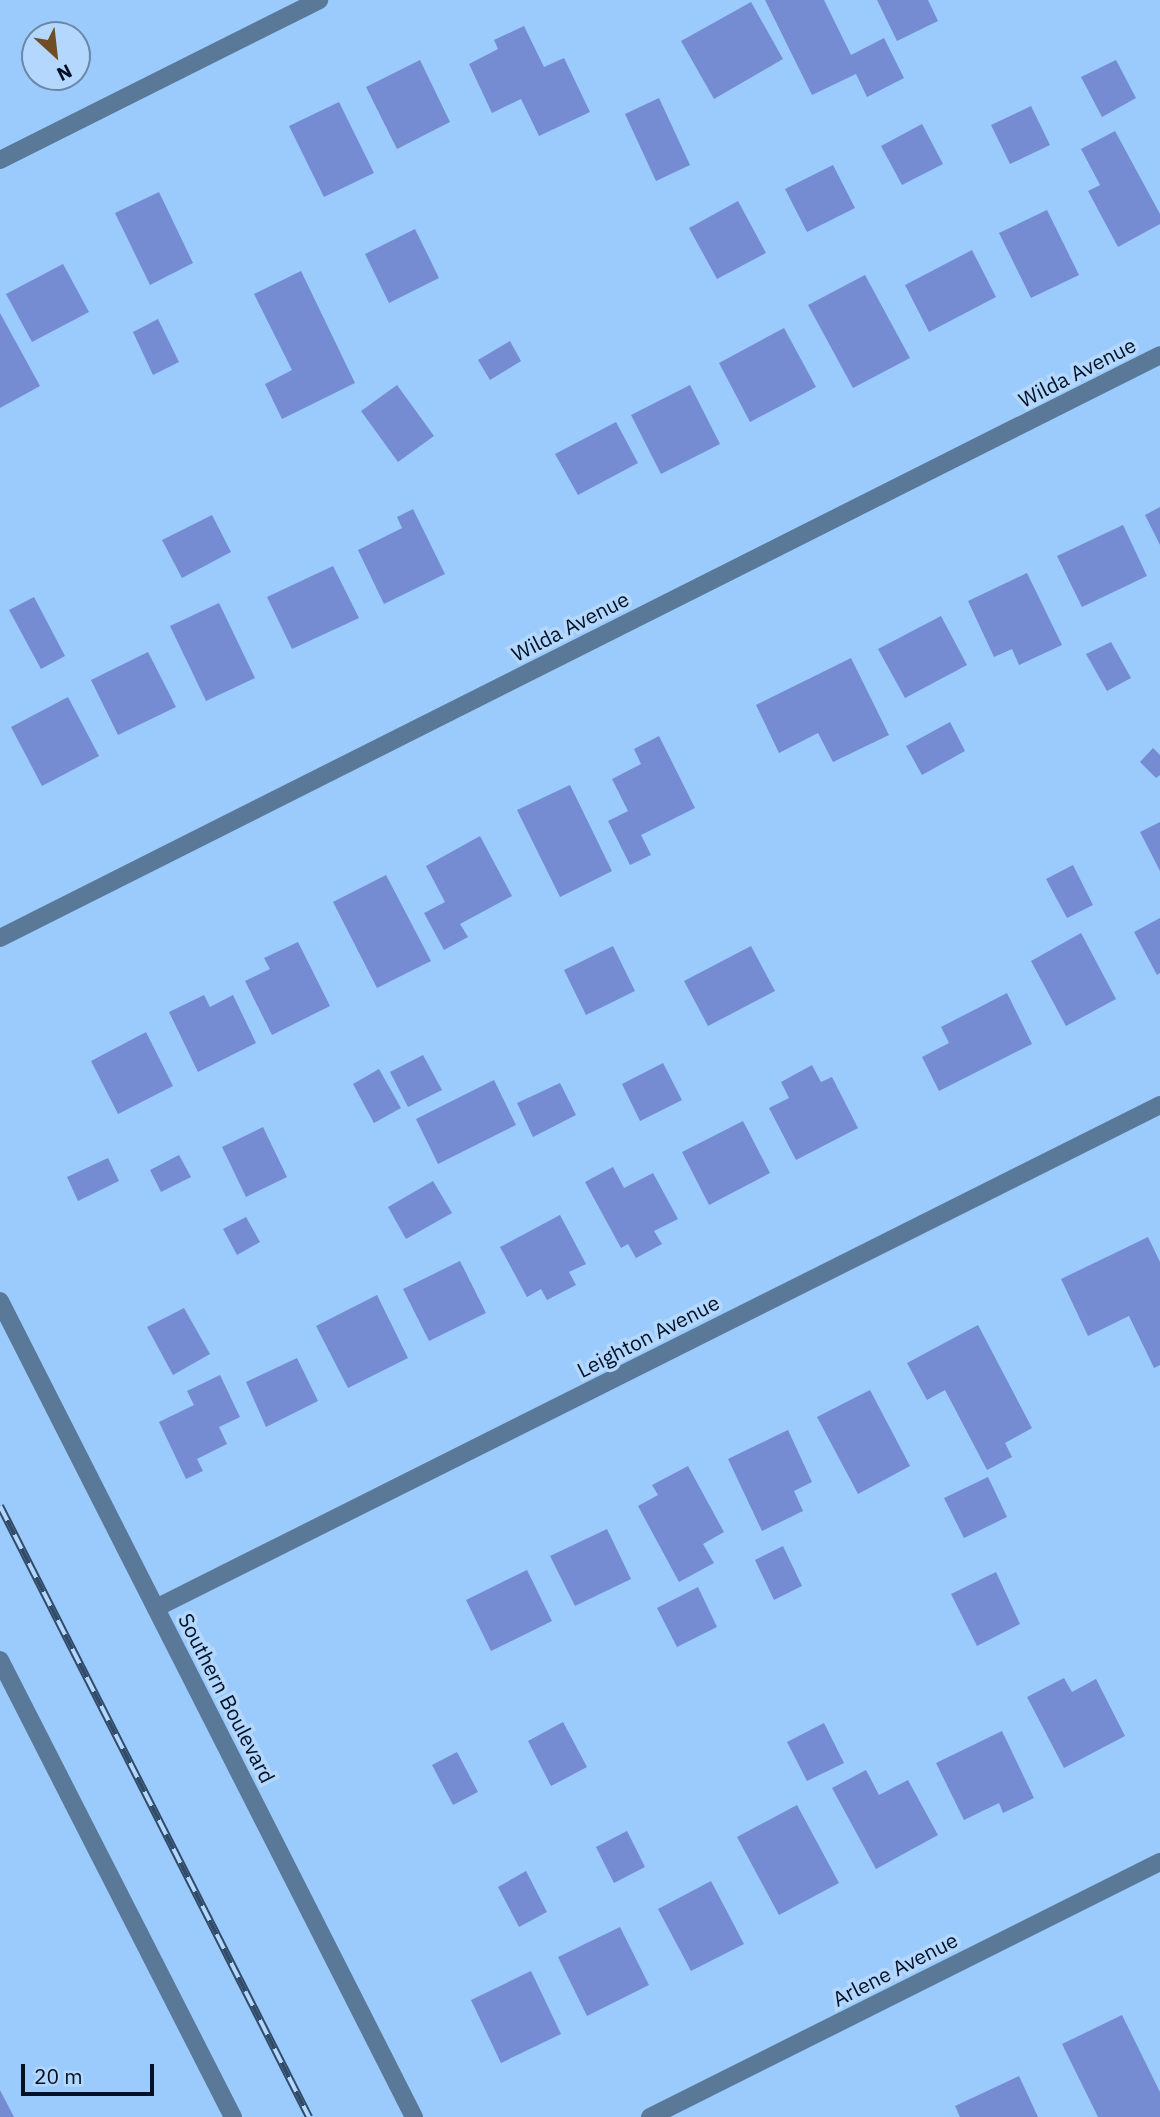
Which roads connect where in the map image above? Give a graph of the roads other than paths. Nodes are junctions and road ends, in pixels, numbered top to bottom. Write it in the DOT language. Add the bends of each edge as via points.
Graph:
graph roads {
  1 [pos="319,0"];
  2 [pos="0,160"];
  3 [pos="1160,355"];
  4 [pos="0,938"];
  5 [pos="1160,1105"];
  6 [pos="0,1301"];
  7 [pos="156,1608"];
  8 [pos="0,1660"];
  9 [pos="1160,1862"];
  10 [pos="233,2117"];
  11 [pos="414,2117"];
  12 [pos="650,2117"];
  1 -- 2 [label="street"];
  3 -- 4 [label="street, Wilda Avenue"];
  5 -- 7 [label="street, Leighton Avenue"];
  6 -- 7 [label="street, Southern Boulevard"];
  7 -- 11 [label="street, Southern Boulevard"];
  8 -- 10 [label="street"];
  9 -- 12 [label="street, Arlene Avenue"];
}
